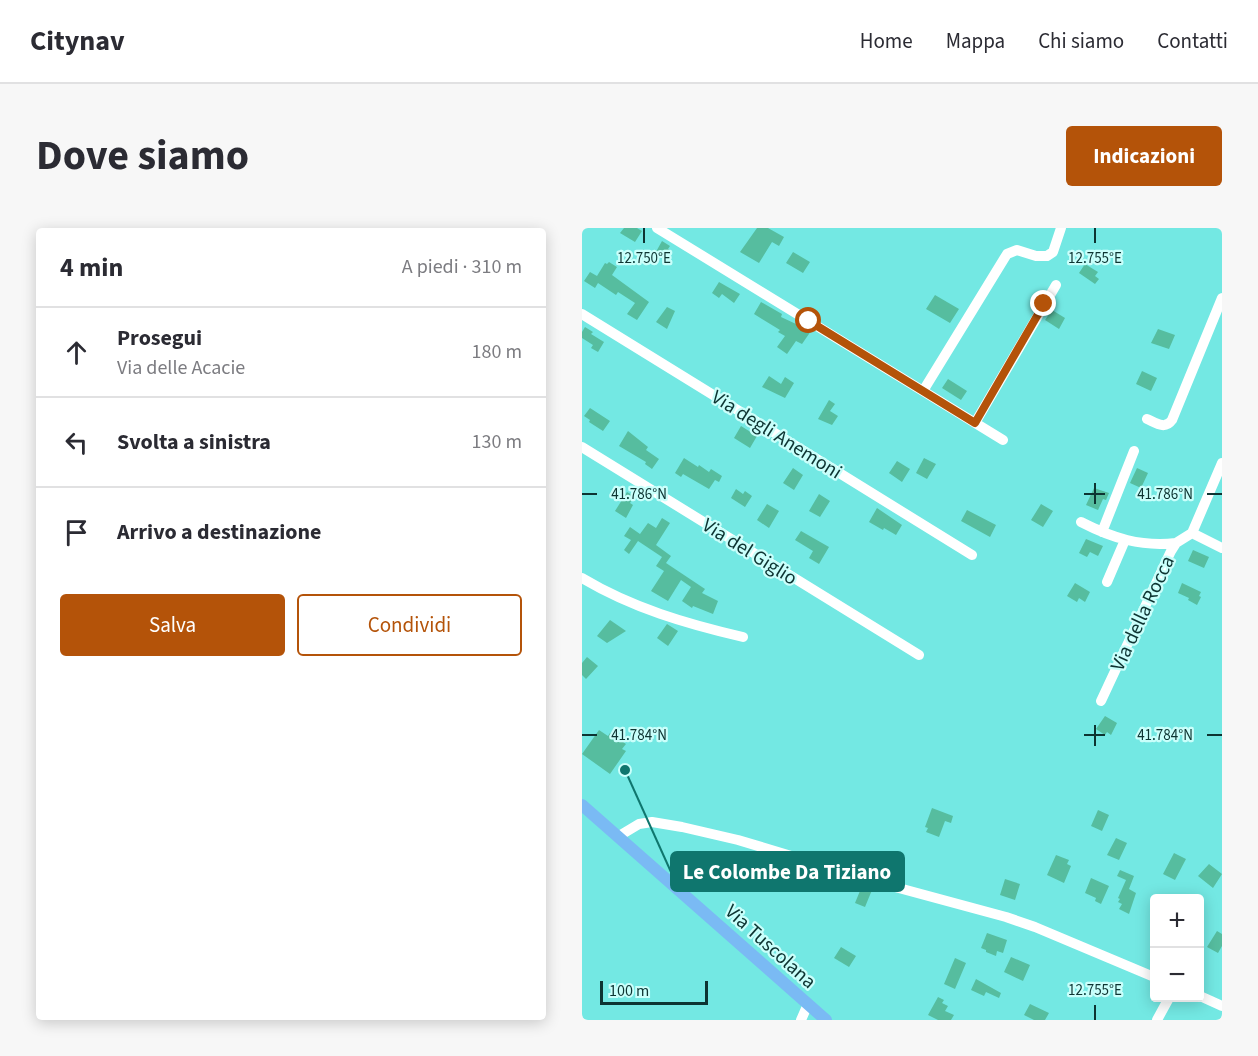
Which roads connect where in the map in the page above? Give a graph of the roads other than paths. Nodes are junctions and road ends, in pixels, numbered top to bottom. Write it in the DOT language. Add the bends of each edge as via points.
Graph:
graph roads {
  1 [pos="657,228"];
  2 [pos="1061,228"];
  3 [pos="1056,285"];
  4 [pos="1222,298"];
  5 [pos="582,314"];
  6 [pos="924,391"];
  7 [pos="1147,418"];
  8 [pos="975,423"];
  9 [pos="1003,440"];
  10 [pos="582,447"];
  11 [pos="1134,451"];
  12 [pos="1222,463"];
  13 [pos="1081,522"];
  14 [pos="1102,532"];
  15 [pos="1192,533"];
  16 [pos="1125,540"];
  17 [pos="1176,543"];
  18 [pos="1222,548"];
  19 [pos="972,555"];
  20 [pos="582,578"];
  21 [pos="1107,582"];
  22 [pos="743,637"];
  23 [pos="919,656"];
  24 [pos="1101,701"];
  25 [pos="582,805"];
  26 [pos="619,837"];
  27 [pos="1150,975"];
  28 [pos="1204,998"];
  29 [pos="1167,1002"];
  30 [pos="1222,1006"];
  31 [pos="805,1015"];
  32 [pos="826,1020"];
  33 [pos="1158,1020"];
  1 -- 6 [label="street"];
  2 -- 6 [label="street" via="1053,252 1047,256 1017,250 1007,254"];
  3 -- 8 [label="street"];
  4 -- 7 [label="street" via="1171,423 1164,426"];
  5 -- 19 [label="street, Via degli Anemoni"];
  6 -- 8 [label="street"];
  8 -- 9 [label="street"];
  10 -- 23 [label="street, Via del Giglio"];
  11 -- 14 [label="street"];
  12 -- 15 [label="street"];
  13 -- 14 [label="street"];
  14 -- 16 [label="street"];
  15 -- 17 [label="street, Via della Rocca"];
  15 -- 18 [label="street"];
  16 -- 17 [label="street" via="1150,545"];
  16 -- 21 [label="street"];
  17 -- 24 [label="street, Via della Rocca"];
  20 -- 22 [label="street" via="671,619"];
  25 -- 26 [label="main road, Via Tuscolana"];
  26 -- 27 [label="street" via="639,824 652,822 738,840 1013,919"];
  26 -- 31 [label="main road, Via Tuscolana"];
  28 -- 30 [label="street"];
  29 -- 33 [label="street"];
  31 -- 32 [label="main road, Via Tuscolana"];
}
